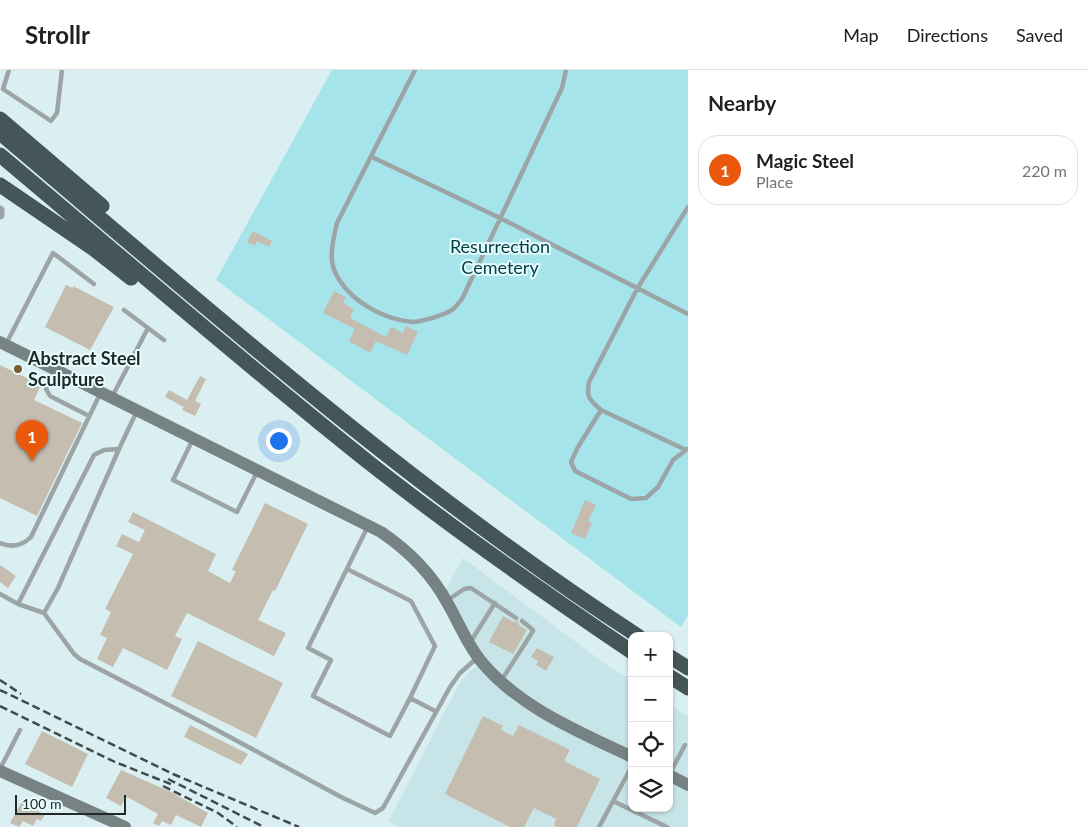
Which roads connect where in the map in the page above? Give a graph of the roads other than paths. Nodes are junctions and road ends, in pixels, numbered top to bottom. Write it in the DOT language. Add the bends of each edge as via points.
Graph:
graph roads {
  1 [pos="9,70"];
  2 [pos="62,70"];
  3 [pos="415,70"];
  4 [pos="566,70"];
  5 [pos="0,119"];
  6 [pos="0,133"];
  7 [pos="0,154"];
  8 [pos="372,157"];
  9 [pos="0,185"];
  10 [pos="688,207"];
  11 [pos="0,210"];
  12 [pos="0,215"];
  13 [pos="500,218"];
  14 [pos="94,284"];
  15 [pos="637,289"];
  16 [pos="124,310"];
  17 [pos="688,314"];
  18 [pos="222,321"];
  19 [pos="148,328"];
  20 [pos="164,340"];
  21 [pos="3,344"];
  22 [pos="55,370"];
  23 [pos="258,372"];
  24 [pos="106,396"];
  25 [pos="601,410"];
  26 [pos="137,412"];
  27 [pos="89,416"];
  28 [pos="193,439"];
  29 [pos="119,449"];
  30 [pos="687,449"];
  31 [pos="257,470"];
  32 [pos="368,524"];
  33 [pos="0,543"];
  34 [pos="347,569"];
  35 [pos="0,594"];
  36 [pos="447,601"];
  37 [pos="18,604"];
  38 [pos="495,604"];
  39 [pos="44,613"];
  40 [pos="516,618"];
  41 [pos="522,621"];
  42 [pos="632,632"];
  43 [pos="469,644"];
  44 [pos="628,649"];
  45 [pos="478,658"];
  46 [pos="673,659"];
  47 [pos="688,668"];
  48 [pos="671,677"];
  49 [pos="501,683"];
  50 [pos="688,688"];
  51 [pos="410,698"];
  52 [pos="435,711"];
  53 [pos="20,730"];
  54 [pos="685,745"];
  55 [pos="628,755"];
  56 [pos="631,767"];
  57 [pos="673,768"];
  58 [pos="0,770"];
  59 [pos="673,777"];
  60 [pos="688,785"];
  61 [pos="614,801"];
  62 [pos="125,827"];
  63 [pos="599,827"];
  64 [pos="667,827"];
  1 -- 2 [label="lane" via="3,89 50,120 57,113"];
  3 -- 8 [label="lane"];
  4 -- 13 [label="lane" via="562,88"];
  5 -- 18 [label="highway" via="168,265"];
  6 -- 18 [label="highway"];
  7 -- 23 [label="highway"];
  8 -- 13 [label="lane"];
  8 -- 13 [label="lane" via="337,223 332,256 334,270 342,285 371,310 414,322 454,309"];
  9 -- 23 [label="highway" via="94,249"];
  10 -- 15 [label="lane"];
  11 -- 12 [label="street"];
  13 -- 15 [label="lane"];
  14 -- 21 [label="lane" via="53,253"];
  15 -- 17 [label="lane"];
  15 -- 25 [label="lane" via="589,382 587,392"];
  16 -- 19 [label="lane"];
  18 -- 42 [label="highway" via="416,479 516,553"];
  19 -- 20 [label="lane"];
  19 -- 24 [label="lane"];
  21 -- 22 [label="street"];
  22 -- 24 [label="street"];
  22 -- 27 [label="lane" via="46,390 50,396"];
  23 -- 44 [label="highway" via="441,518"];
  24 -- 26 [label="street"];
  24 -- 27 [label="lane"];
  25 -- 30 [label="lane"];
  25 -- 30 [label="lane" via="571,462 575,470 631,499 646,498 658,487 673,460"];
  26 -- 28 [label="street"];
  26 -- 29 [label="lane"];
  27 -- 33 [label="lane" via="31,537 17,546"];
  28 -- 31 [label="street"];
  28 -- 31 [label="lane" via="173,480 237,512"];
  29 -- 37 [label="lane" via="104,450 94,455"];
  29 -- 39 [label="lane"];
  31 -- 32 [label="street"];
  32 -- 34 [label="lane"];
  32 -- 36 [label="street" via="410,554"];
  34 -- 51 [label="lane" via="411,601 435,646"];
  34 -- 51 [label="lane" via="308,648 331,660 313,696 390,736"];
  35 -- 37 [label="lane"];
  36 -- 38 [label="lane" via="471,588"];
  36 -- 43 [label="street"];
  37 -- 39 [label="lane"];
  38 -- 40 [label="lane"];
  38 -- 43 [label="lane"];
  39 -- 52 [label="lane" via="80,659 375,813 383,808"];
  41 -- 49 [label="lane" via="532,629 532,635"];
  43 -- 45 [label="street"];
  45 -- 49 [label="street"];
  45 -- 52 [label="lane" via="460,673"];
  46 -- 47 [label="highway"];
  48 -- 50 [label="highway"];
  49 -- 55 [label="street" via="534,707"];
  51 -- 52 [label="lane"];
  53 -- 58 [label="lane"];
  54 -- 57 [label="lane"];
  56 -- 61 [label="lane"];
  58 -- 62 [label="street"];
  59 -- 60 [label="street"];
  61 -- 63 [label="lane"];
  61 -- 64 [label="lane"];
}
